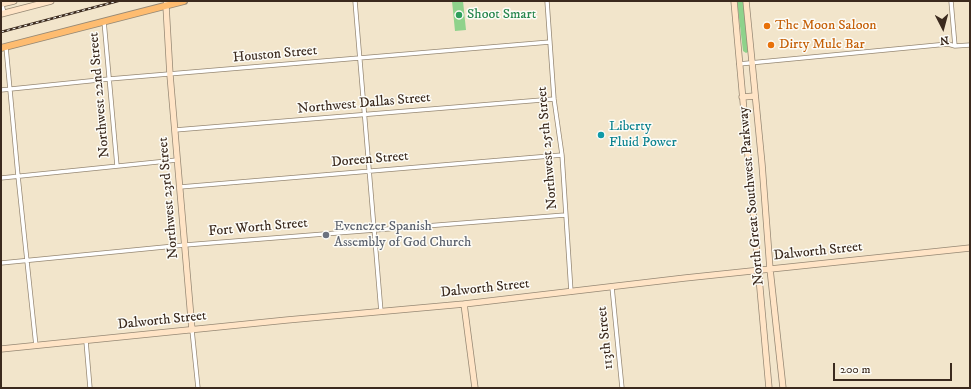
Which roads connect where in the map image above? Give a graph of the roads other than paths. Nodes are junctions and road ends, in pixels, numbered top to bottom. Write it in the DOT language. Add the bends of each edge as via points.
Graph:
graph roads {
  1 [pos="1,1"];
  2 [pos="14,1"];
  3 [pos="51,1"];
  4 [pos="184,1"];
  5 [pos="354,1"];
  6 [pos="547,1"];
  7 [pos="734,1"];
  8 [pos="746,1"];
  9 [pos="951,1"];
  10 [pos="165,3"];
  11 [pos="1,4"];
  12 [pos="3,13"];
  13 [pos="104,21"];
  14 [pos="550,42"];
  15 [pos="970,45"];
  16 [pos="956,46"];
  17 [pos="4,48"];
  18 [pos="359,58"];
  19 [pos="751,63"];
  20 [pos="739,64"];
  21 [pos="170,75"];
  22 [pos="109,80"];
  23 [pos="11,89"];
  24 [pos="1,90"];
  25 [pos="755,96"];
  26 [pos="742,97"];
  27 [pos="554,99"];
  28 [pos="364,115"];
  29 [pos="175,130"];
  30 [pos="562,155"];
  31 [pos="178,160"];
  32 [pos="117,166"];
  33 [pos="369,172"];
  34 [pos="18,176"];
  35 [pos="1,178"];
  36 [pos="180,187"];
  37 [pos="565,215"];
  38 [pos="374,230"];
  39 [pos="185,245"];
  40 [pos="970,248"];
  41 [pos="26,260"];
  42 [pos="1,263"];
  43 [pos="770,269"];
  44 [pos="758,270"];
  45 [pos="612,286"];
  46 [pos="571,292"];
  47 [pos="464,304"];
  48 [pos="381,312"];
  49 [pos="192,330"];
  50 [pos="86,341"];
  51 [pos="36,346"];
  52 [pos="1,349"];
  53 [pos="90,388"];
  54 [pos="198,388"];
  55 [pos="475,388"];
  56 [pos="622,388"];
  57 [pos="769,388"];
  58 [pos="783,388"];
  1 -- 11 [label="street"];
  2 -- 11 [label="street"];
  3 -- 12 [label="street"];
  4 -- 10 [label="main road"];
  5 -- 18 [label="street"];
  6 -- 14 [label="street, Northwest 25th Street"];
  7 -- 20 [label="street, North Great Southwest Parkway"];
  8 -- 19 [label="street, North Great Southwest Parkway"];
  9 -- 16 [label="street"];
  10 -- 13 [label="main road"];
  10 -- 21 [label="street, Northwest 23rd Street"];
  11 -- 12 [label="street"];
  13 -- 17 [label="main road"];
  13 -- 22 [label="street, Northwest 22nd Street"];
  14 -- 18 [label="street, Houston Street"];
  14 -- 27 [label="street, Northwest 25th Street"];
  15 -- 16 [label="street"];
  16 -- 19 [label="street" via="948,44"];
  17 -- 23 [label="street"];
  18 -- 21 [label="street, Houston Street"];
  18 -- 28 [label="street"];
  19 -- 20 [label="street"];
  19 -- 25 [label="street, North Great Southwest Parkway"];
  20 -- 26 [label="street, North Great Southwest Parkway"];
  21 -- 22 [label="street, Houston Street"];
  21 -- 29 [label="street, Northwest 23rd Street"];
  22 -- 23 [label="street, Houston Street"];
  22 -- 32 [label="street, Northwest 22nd Street"];
  23 -- 24 [label="street, Houston Street"];
  23 -- 34 [label="street"];
  25 -- 26 [label="street"];
  25 -- 43 [label="street, North Great Southwest Parkway"];
  26 -- 44 [label="street, North Great Southwest Parkway"];
  27 -- 28 [label="street, Northwest Dallas Street"];
  27 -- 30 [label="street, Northwest 25th Street"];
  28 -- 29 [label="street, Northwest Dallas Street"];
  28 -- 33 [label="street"];
  29 -- 31 [label="street, Northwest 23rd Street"];
  30 -- 33 [label="street, Doreen Street"];
  30 -- 37 [label="street, Northwest 25th Street"];
  31 -- 32 [label="street"];
  31 -- 36 [label="street, Northwest 23rd Street"];
  32 -- 34 [label="street"];
  33 -- 36 [label="street, Doreen Street"];
  33 -- 38 [label="street"];
  34 -- 35 [label="street"];
  34 -- 41 [label="street"];
  36 -- 39 [label="street, Northwest 23rd Street"];
  37 -- 38 [label="street, Fort Worth Street"];
  37 -- 46 [label="street, Northwest 25th Street"];
  38 -- 39 [label="street, Fort Worth Street"];
  38 -- 48 [label="street"];
  39 -- 41 [label="street, Fort Worth Street"];
  39 -- 49 [label="street, Northwest 23rd Street"];
  40 -- 43 [label="street, Dalworth Street"];
  41 -- 42 [label="street, Fort Worth Street"];
  41 -- 51 [label="street"];
  43 -- 44 [label="street, Dalworth Street"];
  43 -- 58 [label="street, North Great Southwest Parkway"];
  44 -- 45 [label="street, Dalworth Street"];
  44 -- 57 [label="street, North Great Southwest Parkway"];
  45 -- 46 [label="street, Dalworth Street"];
  45 -- 56 [label="street, 113th Street"];
  46 -- 47 [label="street, Dalworth Street"];
  47 -- 48 [label="street, Dalworth Street"];
  47 -- 55 [label="street"];
  48 -- 49 [label="street, Dalworth Street"];
  49 -- 50 [label="street, Dalworth Street"];
  49 -- 54 [label="street, Northwest 23rd Street"];
  50 -- 51 [label="street, Dalworth Street"];
  50 -- 53 [label="street"];
  51 -- 52 [label="street, Dalworth Street"];
}
